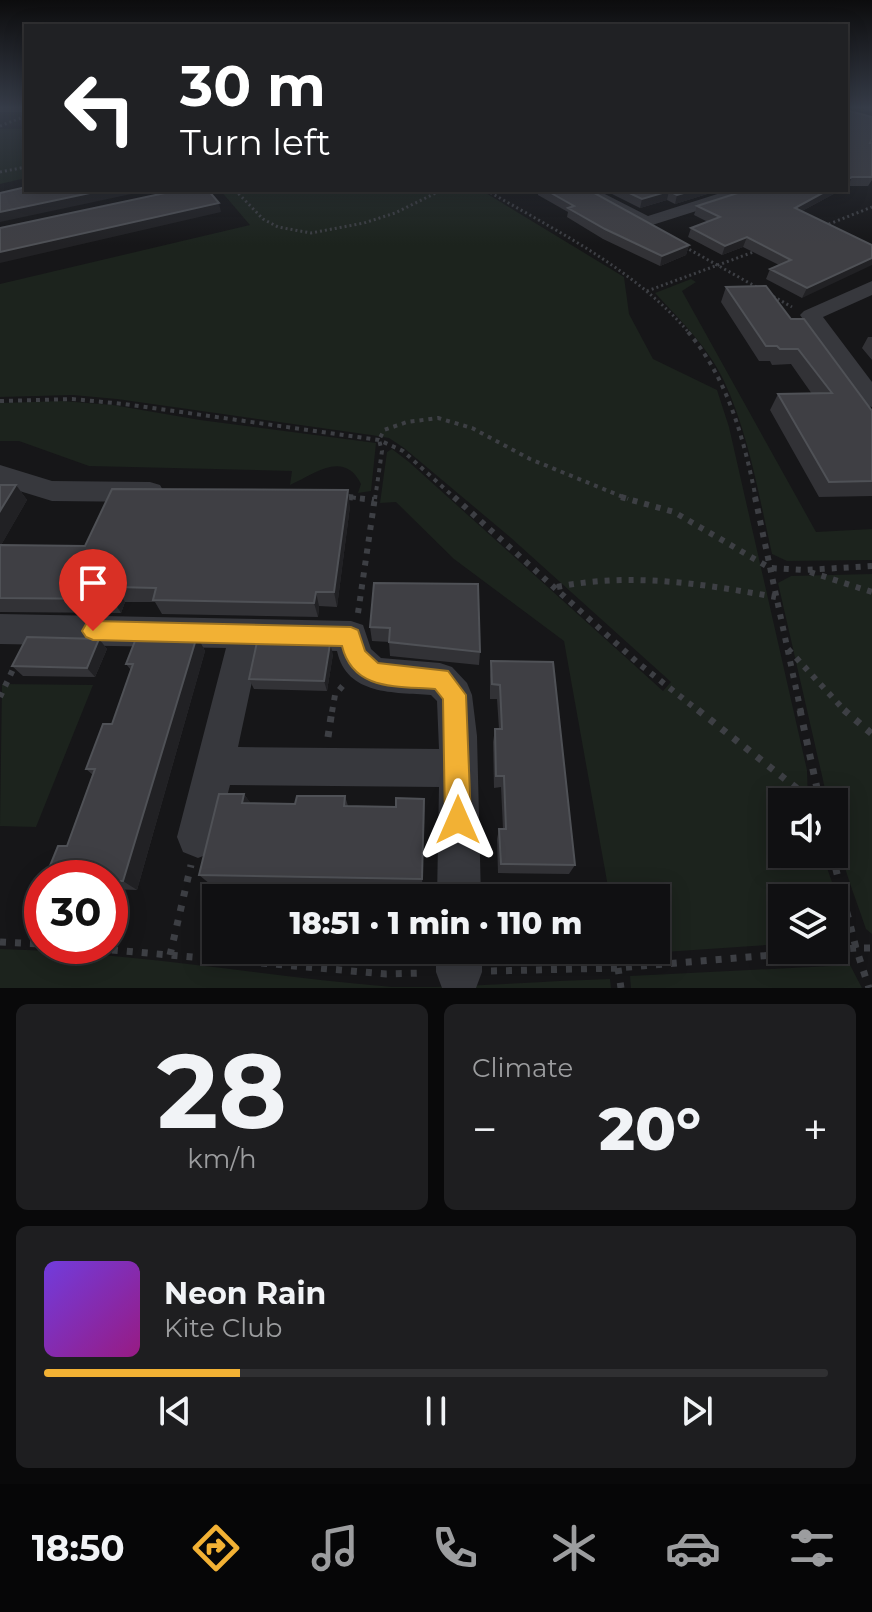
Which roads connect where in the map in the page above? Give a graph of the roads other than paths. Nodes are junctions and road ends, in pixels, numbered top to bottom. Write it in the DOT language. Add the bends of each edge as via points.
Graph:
graph roads {
  1 [pos="589,192"];
  2 [pos="741,192"];
  3 [pos="872,287"];
  4 [pos="872,399"];
  5 [pos="1,476"];
  6 [pos="176,492"];
  7 [pos="16,629"];
  8 [pos="246,634"];
  9 [pos="215,766"];
  10 [pos="458,768"];
  11 [pos="198,837"];
  12 [pos="459,884"];
  1 -- 2 [label="street" via="646,222"];
  3 -- 4 [label="street" via="811,315"];
  5 -- 6 [label="street" via="52,491"];
  7 -- 8 [label="street"];
  8 -- 9 [label="street"];
  8 -- 10 [label="street" via="353,647 373,674 440,679 454,695"];
  9 -- 10 [label="street"];
  9 -- 11 [label="street"];
  10 -- 12 [label="street"];
}
